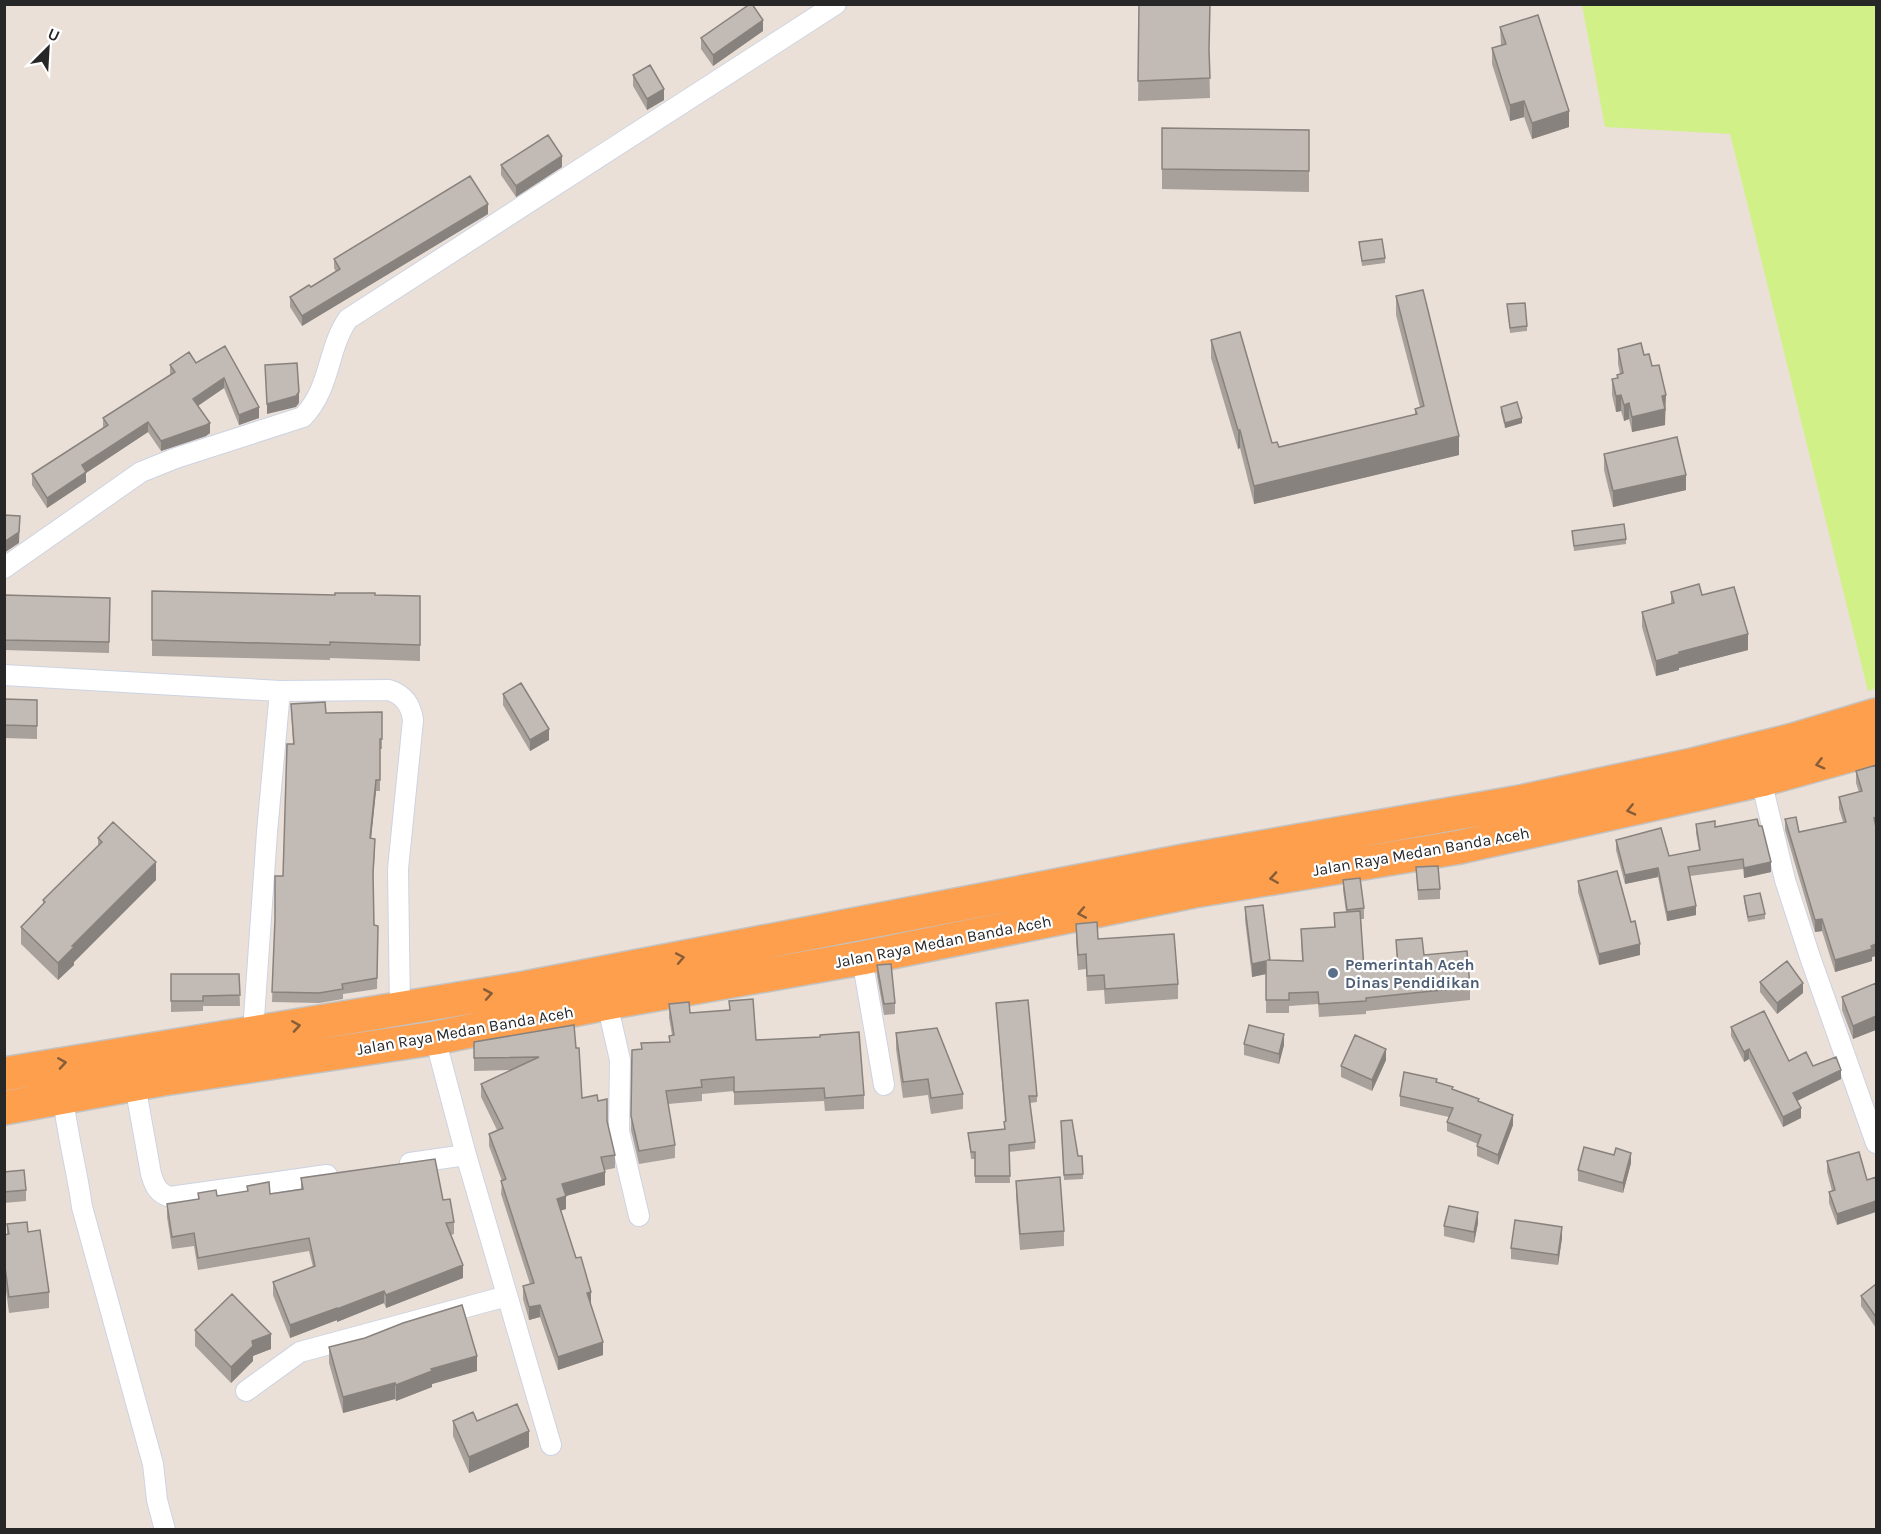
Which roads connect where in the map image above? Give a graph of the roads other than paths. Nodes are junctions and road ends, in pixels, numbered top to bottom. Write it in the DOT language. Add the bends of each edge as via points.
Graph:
graph roads {
  1 [pos="836,4"];
  2 [pos="4,568"];
  3 [pos="4,675"];
  4 [pos="280,691"];
  5 [pos="1876,715"];
  6 [pos="1876,748"];
  7 [pos="1761,780"];
  8 [pos="1192,876"];
  9 [pos="740,946"];
  10 [pos="862,958"];
  11 [pos="749,978"];
  12 [pos="607,1003"];
  13 [pos="400,1010"];
  14 [pos="253,1032"];
  15 [pos="435,1038"];
  16 [pos="152,1070"];
  17 [pos="4,1074"];
  18 [pos="884,1085"];
  19 [pos="63,1097"];
  20 [pos="4,1108"];
  21 [pos="1876,1143"];
  22 [pos="466,1155"];
  23 [pos="395,1166"];
  24 [pos="348,1172"];
  25 [pos="639,1216"];
  26 [pos="507,1296"];
  27 [pos="246,1391"];
  28 [pos="551,1445"];
  29 [pos="165,1530"];
  1 -- 2 [label="street" via="348,319 314,406 303,417 141,472"];
  3 -- 4 [label="street"];
  4 -- 13 [label="street" via="389,690 398,693 411,709 413,732 398,869"];
  4 -- 14 [label="street"];
  5 -- 8 [label="highway, Jalan Raya Medan Banda Aceh" via="1692,765"];
  6 -- 7 [label="highway, Jalan Raya Medan Banda Aceh, one-way"];
  7 -- 8 [label="highway, Jalan Raya Medan Banda Aceh, one-way" via="1460,847"];
  7 -- 21 [label="street" via="1785,880"];
  8 -- 9 [label="highway, Jalan Raya Medan Banda Aceh"];
  8 -- 10 [label="highway, Jalan Raya Medan Banda Aceh, one-way"];
  9 -- 11 [label="highway"];
  13 -- 9 [label="highway, Jalan Raya Medan Banda Aceh, one-way"];
  10 -- 11 [label="highway, Jalan Raya Medan Banda Aceh"];
  10 -- 18 [label="street"];
  11 -- 12 [label="highway, Jalan Raya Medan Banda Aceh"];
  12 -- 15 [label="highway, Jalan Raya Medan Banda Aceh"];
  12 -- 25 [label="street" via="620,1060 619,1131"];
  14 -- 13 [label="highway, Jalan Raya Medan Banda Aceh, one-way"];
  14 -- 16 [label="highway, Jalan Raya Medan Banda Aceh"];
  15 -- 16 [label="highway, Jalan Raya Medan Banda Aceh"];
  15 -- 22 [label="street"];
  17 -- 16 [label="highway, Jalan Raya Medan Banda Aceh, one-way"];
  16 -- 19 [label="highway, Jalan Raya Medan Banda Aceh"];
  16 -- 24 [label="street" via="152,1174 160,1194 170,1197"];
  19 -- 20 [label="highway, Jalan Raya Medan Banda Aceh"];
  19 -- 29 [label="street" via="82,1207 153,1464"];
  22 -- 23 [label="street"];
  22 -- 26 [label="street"];
  26 -- 27 [label="street" via="300,1352"];
  26 -- 28 [label="street"];
}
